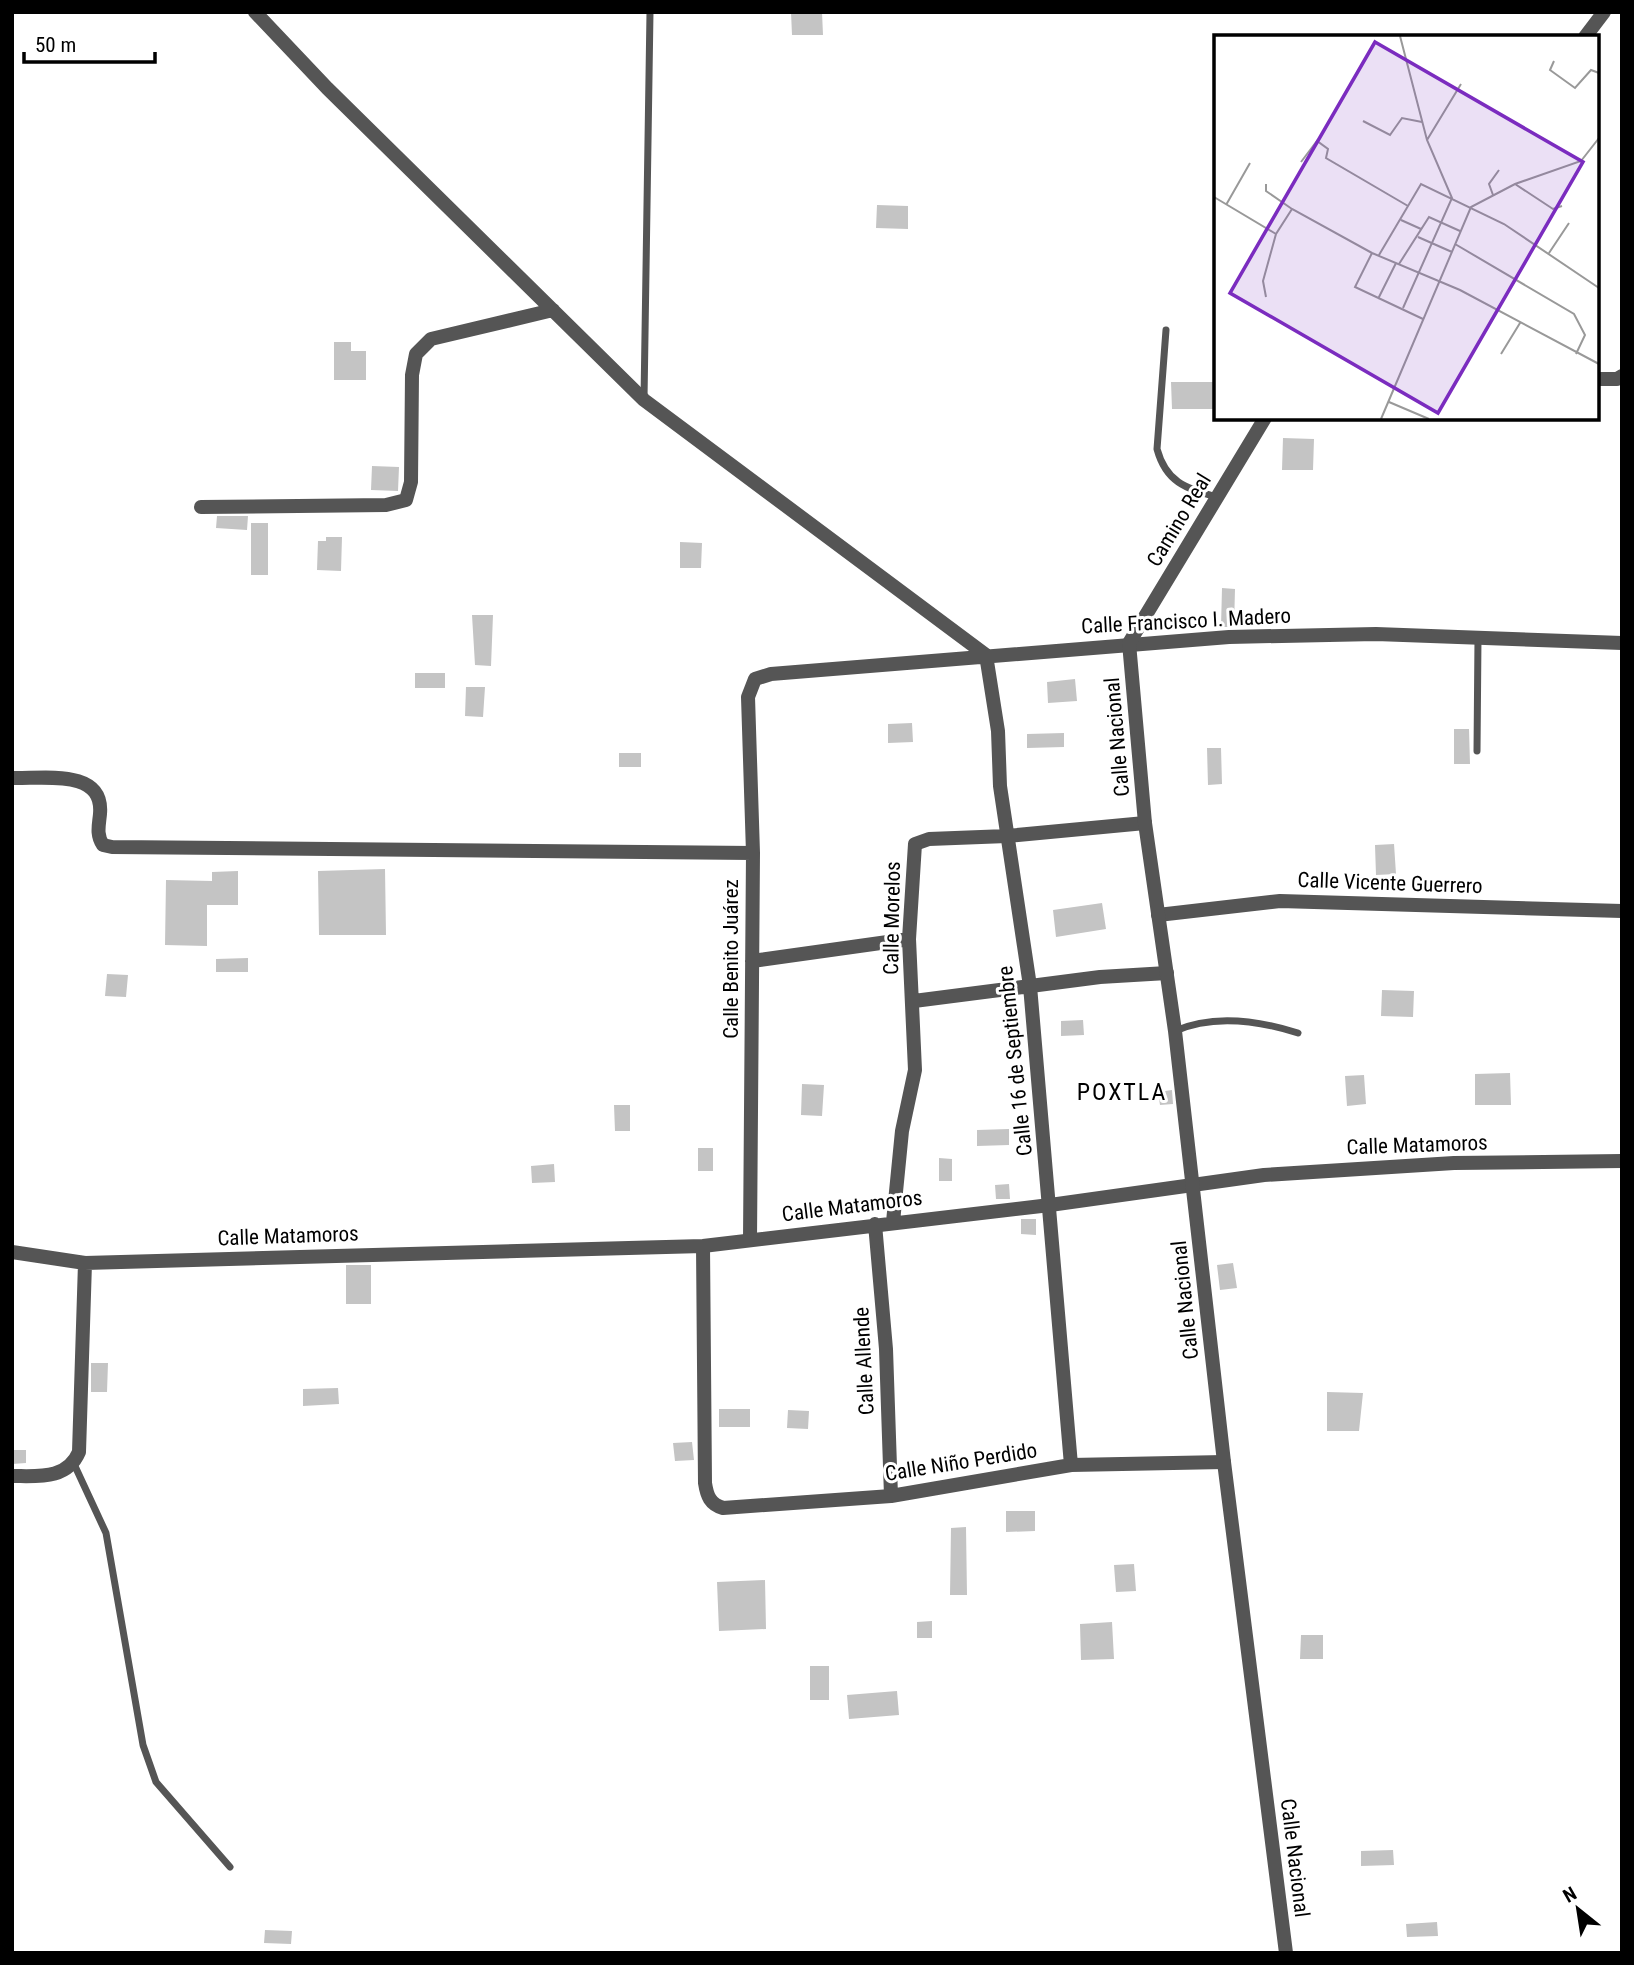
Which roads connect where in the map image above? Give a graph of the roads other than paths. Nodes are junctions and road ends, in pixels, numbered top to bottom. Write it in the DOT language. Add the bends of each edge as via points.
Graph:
graph roads {
  1 [pos="256,12"];
  2 [pos="650,12"];
  3 [pos="1604,12"];
  4 [pos="1587,35"];
  5 [pos="552,310"];
  6 [pos="1166,330"];
  7 [pos="1622,376"];
  8 [pos="1599,379"];
  9 [pos="644,400"];
  10 [pos="1264,420"];
  11 [pos="1216,497"];
  12 [pos="201,506"];
  13 [pos="1478,638"];
  14 [pos="1129,643"];
  15 [pos="1622,643"];
  16 [pos="986,655"];
  17 [pos="755,679"];
  18 [pos="1477,751"];
  19 [pos="12,778"];
  20 [pos="1145,823"];
  21 [pos="1007,836"];
  22 [pos="753,853"];
  23 [pos="1622,911"];
  24 [pos="1158,915"];
  25 [pos="909,939"];
  26 [pos="752,961"];
  27 [pos="1167,974"];
  28 [pos="1030,986"];
  29 [pos="914,1001"];
  30 [pos="1175,1031"];
  31 [pos="1298,1033"];
  32 [pos="1622,1161"];
  33 [pos="1194,1185"];
  34 [pos="1050,1205"];
  35 [pos="893,1222"];
  36 [pos="875,1224"];
  37 [pos="750,1239"];
  38 [pos="703,1246"];
  39 [pos="12,1252"];
  40 [pos="85,1263"];
  41 [pos="1224,1462"];
  42 [pos="74,1464"];
  43 [pos="1071,1465"];
  44 [pos="12,1476"];
  45 [pos="891,1496"];
  46 [pos="230,1867"];
  47 [pos="1286,1953"];
  1 -- 5 [label="street"];
  2 -- 9 [label="lane"];
  3 -- 4 [label="street"];
  5 -- 9 [label="street"];
  5 -- 12 [label="street" via="431,339 416,354 411,482 405,500 386,505"];
  6 -- 11 [label="lane" via="1157,449 1162,467 1177,483"];
  7 -- 8 [label="street"];
  9 -- 16 [label="street"];
  10 -- 11 [label="street, Camino Real"];
  11 -- 14 [label="street, Camino Real"];
  13 -- 14 [label="street, Calle Francisco I. Madero" via="1362,634"];
  13 -- 15 [label="street, Calle Francisco I. Madero"];
  13 -- 18 [label="lane"];
  14 -- 16 [label="street, Calle Francisco I. Madero"];
  14 -- 20 [label="street, Calle Nacional"];
  16 -- 17 [label="street, Calle Francisco I. Madero"];
  16 -- 21 [label="street, Calle 16 de Septiembre"];
  17 -- 22 [label="street, Calle Benito Juárez" via="748,697"];
  19 -- 22 [label="street" via="77,780 91,785 99,793 99,839 112,847"];
  20 -- 21 [label="street, Calle Morelos"];
  20 -- 24 [label="street, Calle Nacional"];
  21 -- 25 [label="street, Calle Morelos" via="929,839 915,844"];
  21 -- 28 [label="street, Calle 16 de Septiembre"];
  22 -- 26 [label="street, Calle Benito Juárez"];
  23 -- 24 [label="street, Calle Vicente Guerrero" via="1280,901"];
  24 -- 27 [label="street, Calle Nacional"];
  25 -- 26 [label="street"];
  25 -- 29 [label="street, Calle Morelos"];
  26 -- 37 [label="street, Calle Benito Juárez"];
  27 -- 28 [label="street"];
  27 -- 30 [label="street, Calle Nacional"];
  28 -- 29 [label="street"];
  28 -- 34 [label="street, Calle 16 de Septiembre"];
  29 -- 35 [label="street, Calle Morelos" via="915,1070 902,1131"];
  30 -- 31 [label="lane" via="1210,1021 1277,1026"];
  30 -- 33 [label="street, Calle Nacional"];
  32 -- 33 [label="street, Calle Matamoros" via="1341,1168"];
  33 -- 34 [label="street, Calle Matamoros"];
  33 -- 41 [label="street, Calle Nacional"];
  34 -- 35 [label="street, Calle Matamoros"];
  34 -- 43 [label="street, Calle 16 de Septiembre"];
  35 -- 36 [label="street, Calle Matamoros"];
  36 -- 37 [label="street, Calle Matamoros"];
  36 -- 45 [label="street, Calle Allende" via="886,1349"];
  37 -- 38 [label="street, Calle Matamoros"];
  38 -- 40 [label="street, Calle Matamoros"];
  38 -- 45 [label="street, Calle Niño Perdido" via="705,1483 709,1499 723,1508"];
  39 -- 40 [label="street, Calle Matamoros"];
  40 -- 42 [label="street" via="79,1452"];
  41 -- 43 [label="street, Calle Niño Perdido"];
  41 -- 47 [label="street, Calle Nacional"];
  42 -- 44 [label="street" via="58,1474"];
  42 -- 46 [label="lane" via="106,1533 143,1745 156,1782"];
  43 -- 45 [label="street, Calle Niño Perdido"];
}
